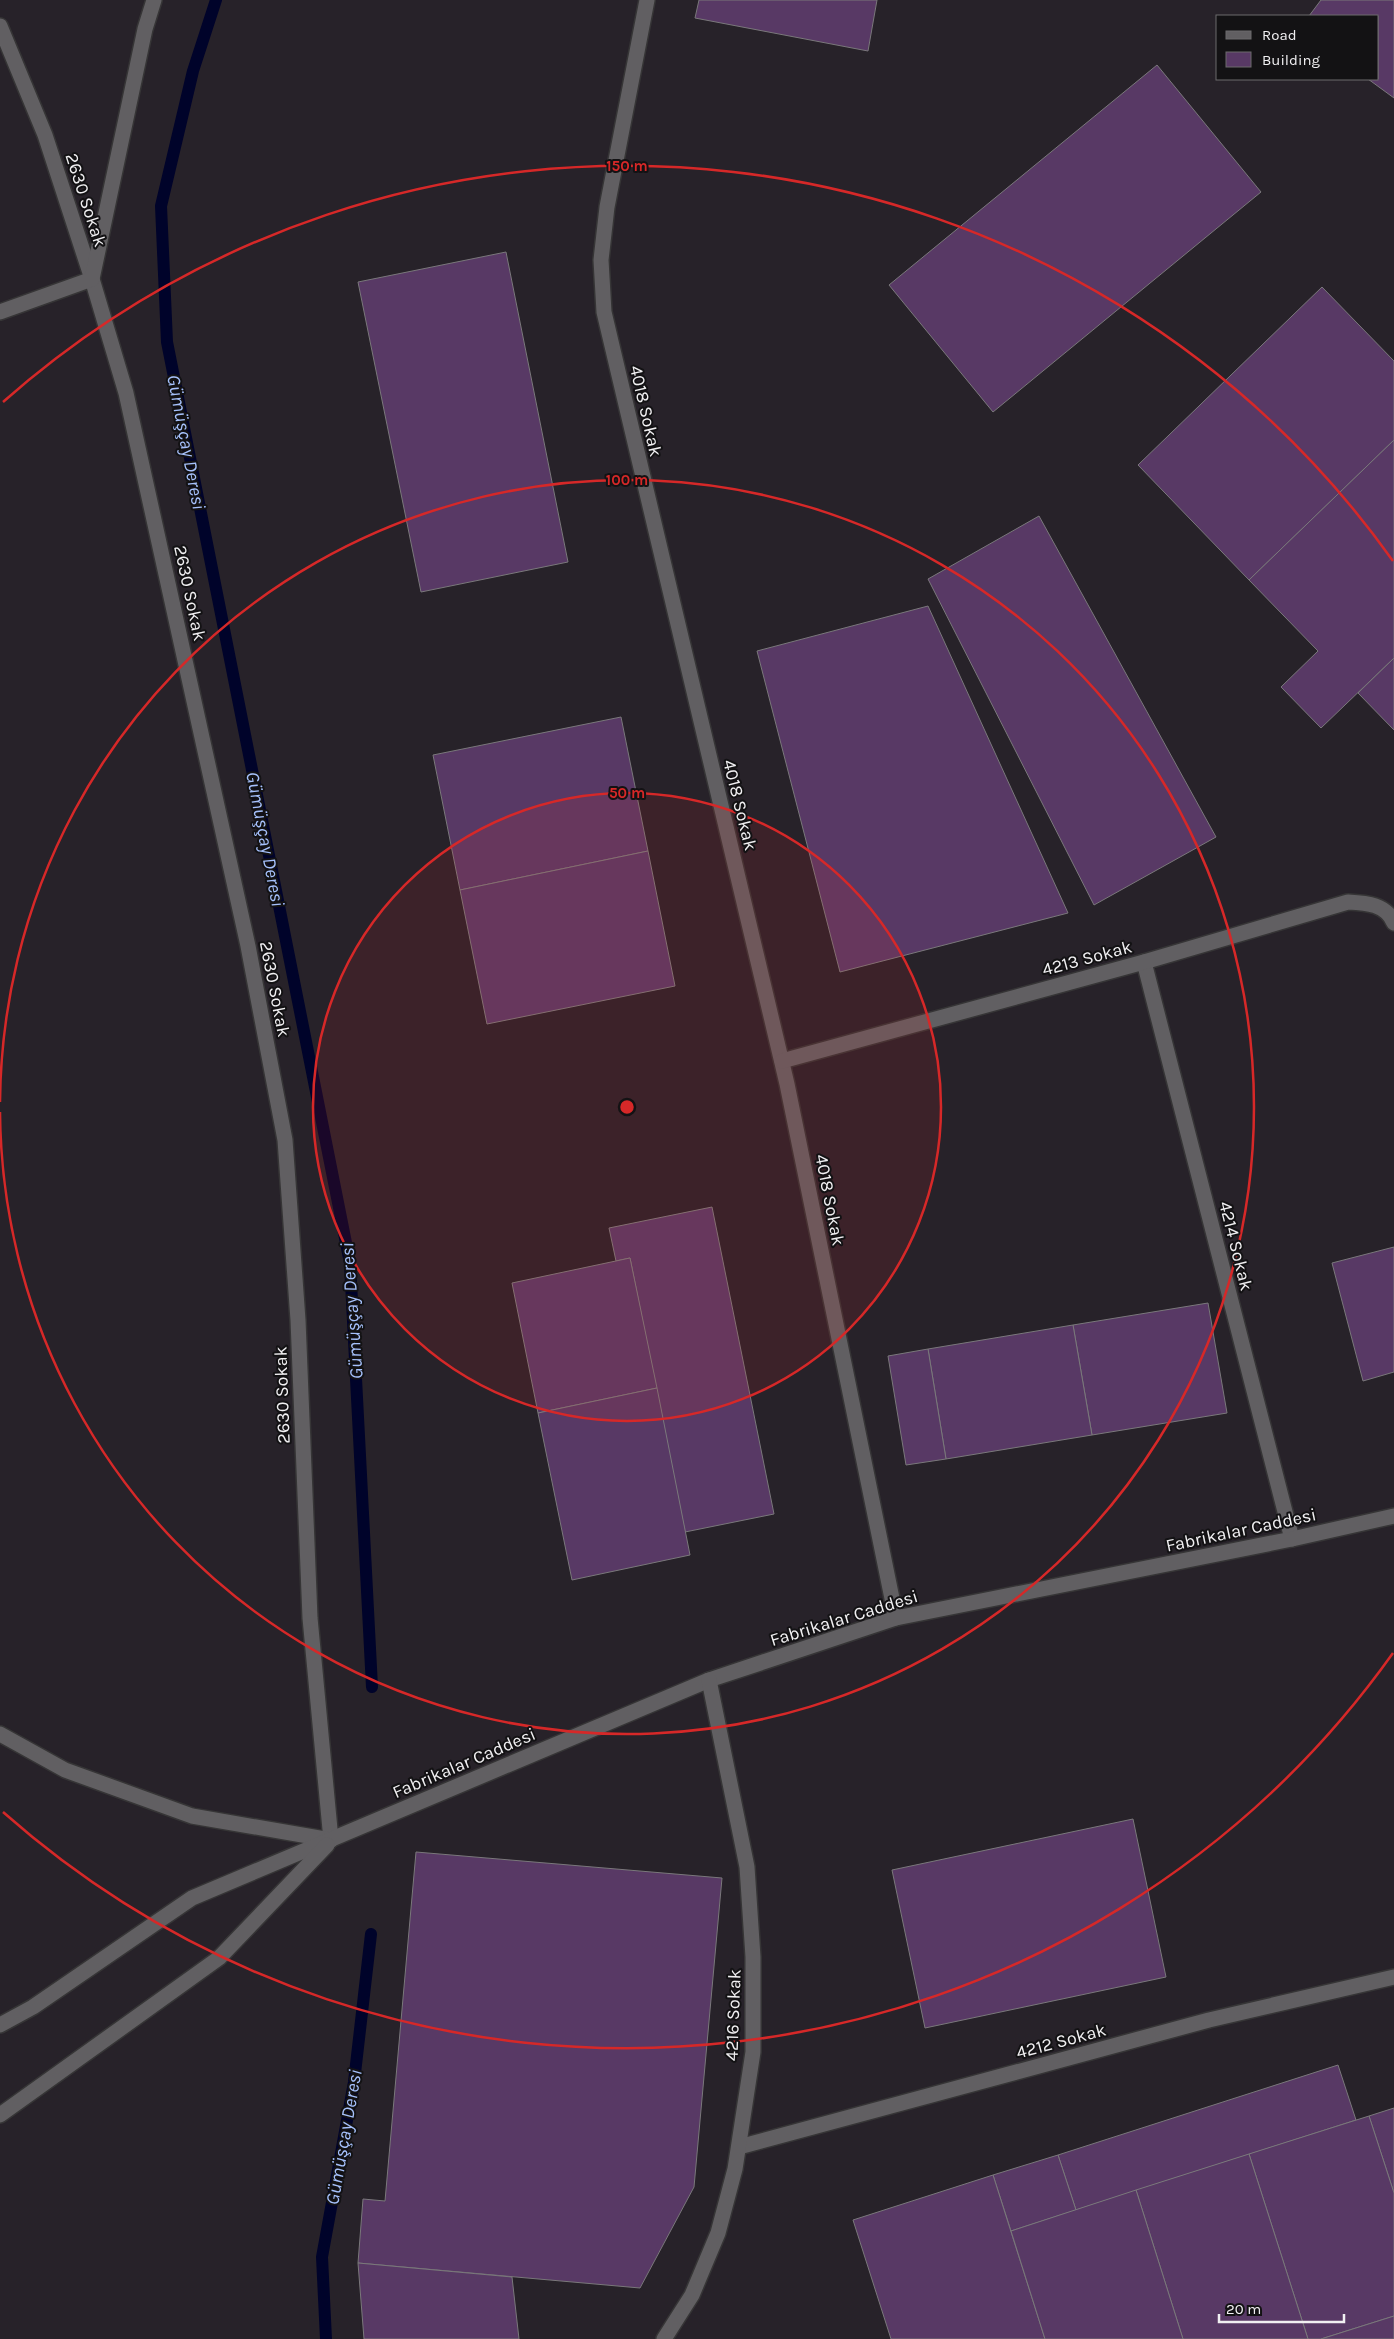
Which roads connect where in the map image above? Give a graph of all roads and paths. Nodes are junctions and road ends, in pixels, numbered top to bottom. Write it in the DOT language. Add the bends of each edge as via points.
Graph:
graph roads {
  1 [pos="154,0"];
  2 [pos="647,0"];
  3 [pos="0,26"];
  4 [pos="92,279"];
  5 [pos="0,312"];
  6 [pos="1394,923"];
  7 [pos="1144,962"];
  8 [pos="782,1061"];
  9 [pos="1394,1516"];
  10 [pos="1292,1539"];
  11 [pos="896,1618"];
  12 [pos="709,1680"];
  13 [pos="0,1734"];
  14 [pos="331,1840"];
  15 [pos="1394,1977"];
  16 [pos="0,2025"];
  17 [pos="0,2115"];
  18 [pos="739,2148"];
  19 [pos="664,2339"];
  1 -- 4 [label="street"];
  2 -- 8 [label="street, 4018 Sokak" via="607,207 601,260 604,312"];
  3 -- 4 [label="street, 2630 Sokak" via="45,135"];
  4 -- 5 [label="street"];
  4 -- 14 [label="street, 2630 Sokak" via="126,393 159,536 248,946 285,1140 298,1320 310,1618"];
  6 -- 7 [label="street, 4213 Sokak" via="1384,908 1348,902"];
  7 -- 8 [label="street, 4213 Sokak"];
  7 -- 10 [label="street, 4214 Sokak"];
  8 -- 11 [label="street, 4018 Sokak"];
  9 -- 10 [label="street, Fabrikalar Caddesi"];
  10 -- 11 [label="street, Fabrikalar Caddesi"];
  11 -- 12 [label="street, Fabrikalar Caddesi"];
  12 -- 14 [label="street, Fabrikalar Caddesi"];
  12 -- 18 [label="street, 4216 Sokak" via="747,1867 753,1957 752,2052"];
  13 -- 14 [label="street" via="65,1770 192,1816"];
  14 -- 16 [label="street, Fabrikalar Caddesi" via="192,1898 33,2008"];
  14 -- 17 [label="street" via="219,1958"];
  15 -- 18 [label="street, 4212 Sokak" via="1200,2023"];
  18 -- 19 [label="street, 4216 Sokak" via="718,2234 692,2295"];
}
